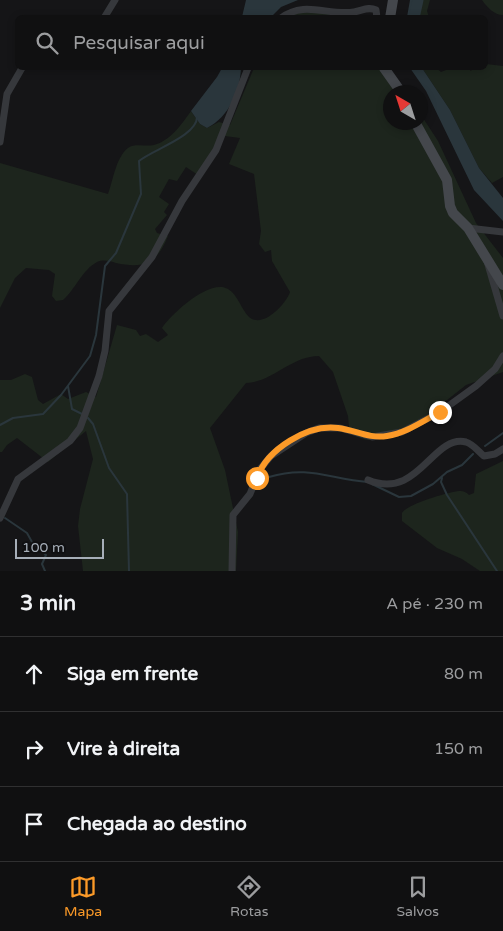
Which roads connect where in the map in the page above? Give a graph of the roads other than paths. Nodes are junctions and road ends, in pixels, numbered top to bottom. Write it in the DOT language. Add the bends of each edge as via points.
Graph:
graph roads {
  1 [pos="114,0"];
  2 [pos="393,0"];
  3 [pos="106,15"];
  4 [pos="285,15"];
  5 [pos="377,15"];
  6 [pos="390,15"];
  7 [pos="21,70"];
  8 [pos="247,70"];
  9 [pos="385,70"];
  10 [pos="396,85"];
  11 [pos="419,130"];
  12 [pos="0,142"];
  13 [pos="468,228"];
  14 [pos="503,232"];
  15 [pos="487,260"];
  16 [pos="503,285"];
  17 [pos="503,316"];
  18 [pos="503,356"];
  19 [pos="503,450"];
  20 [pos="368,480"];
  21 [pos="0,518"];
  22 [pos="232,571"];
  1 -- 3 [label="street"];
  2 -- 6 [label="street"];
  4 -- 5 [label="street" via="294,9 311,7 353,12 371,8 376,10"];
  7 -- 12 [label="street" via="7,94"];
  8 -- 21 [label="street" via="216,150 182,201 152,257 109,311 99,376 80,428 70,441 18,479"];
  9 -- 10 [label="street"];
  11 -- 13 [label="street" via="447,180 453,213"];
  13 -- 14 [label="street"];
  13 -- 15 [label="street"];
  15 -- 16 [label="street"];
  15 -- 17 [label="street" via="486,266"];
  18 -- 22 [label="street" via="496,369 476,386 440,412 402,432 372,437 340,428 319,428 271,456 260,469 250,494 233,515"];
  19 -- 20 [label="street" via="484,456 467,442 459,441 449,444 418,472 400,482 381,485"];
}
